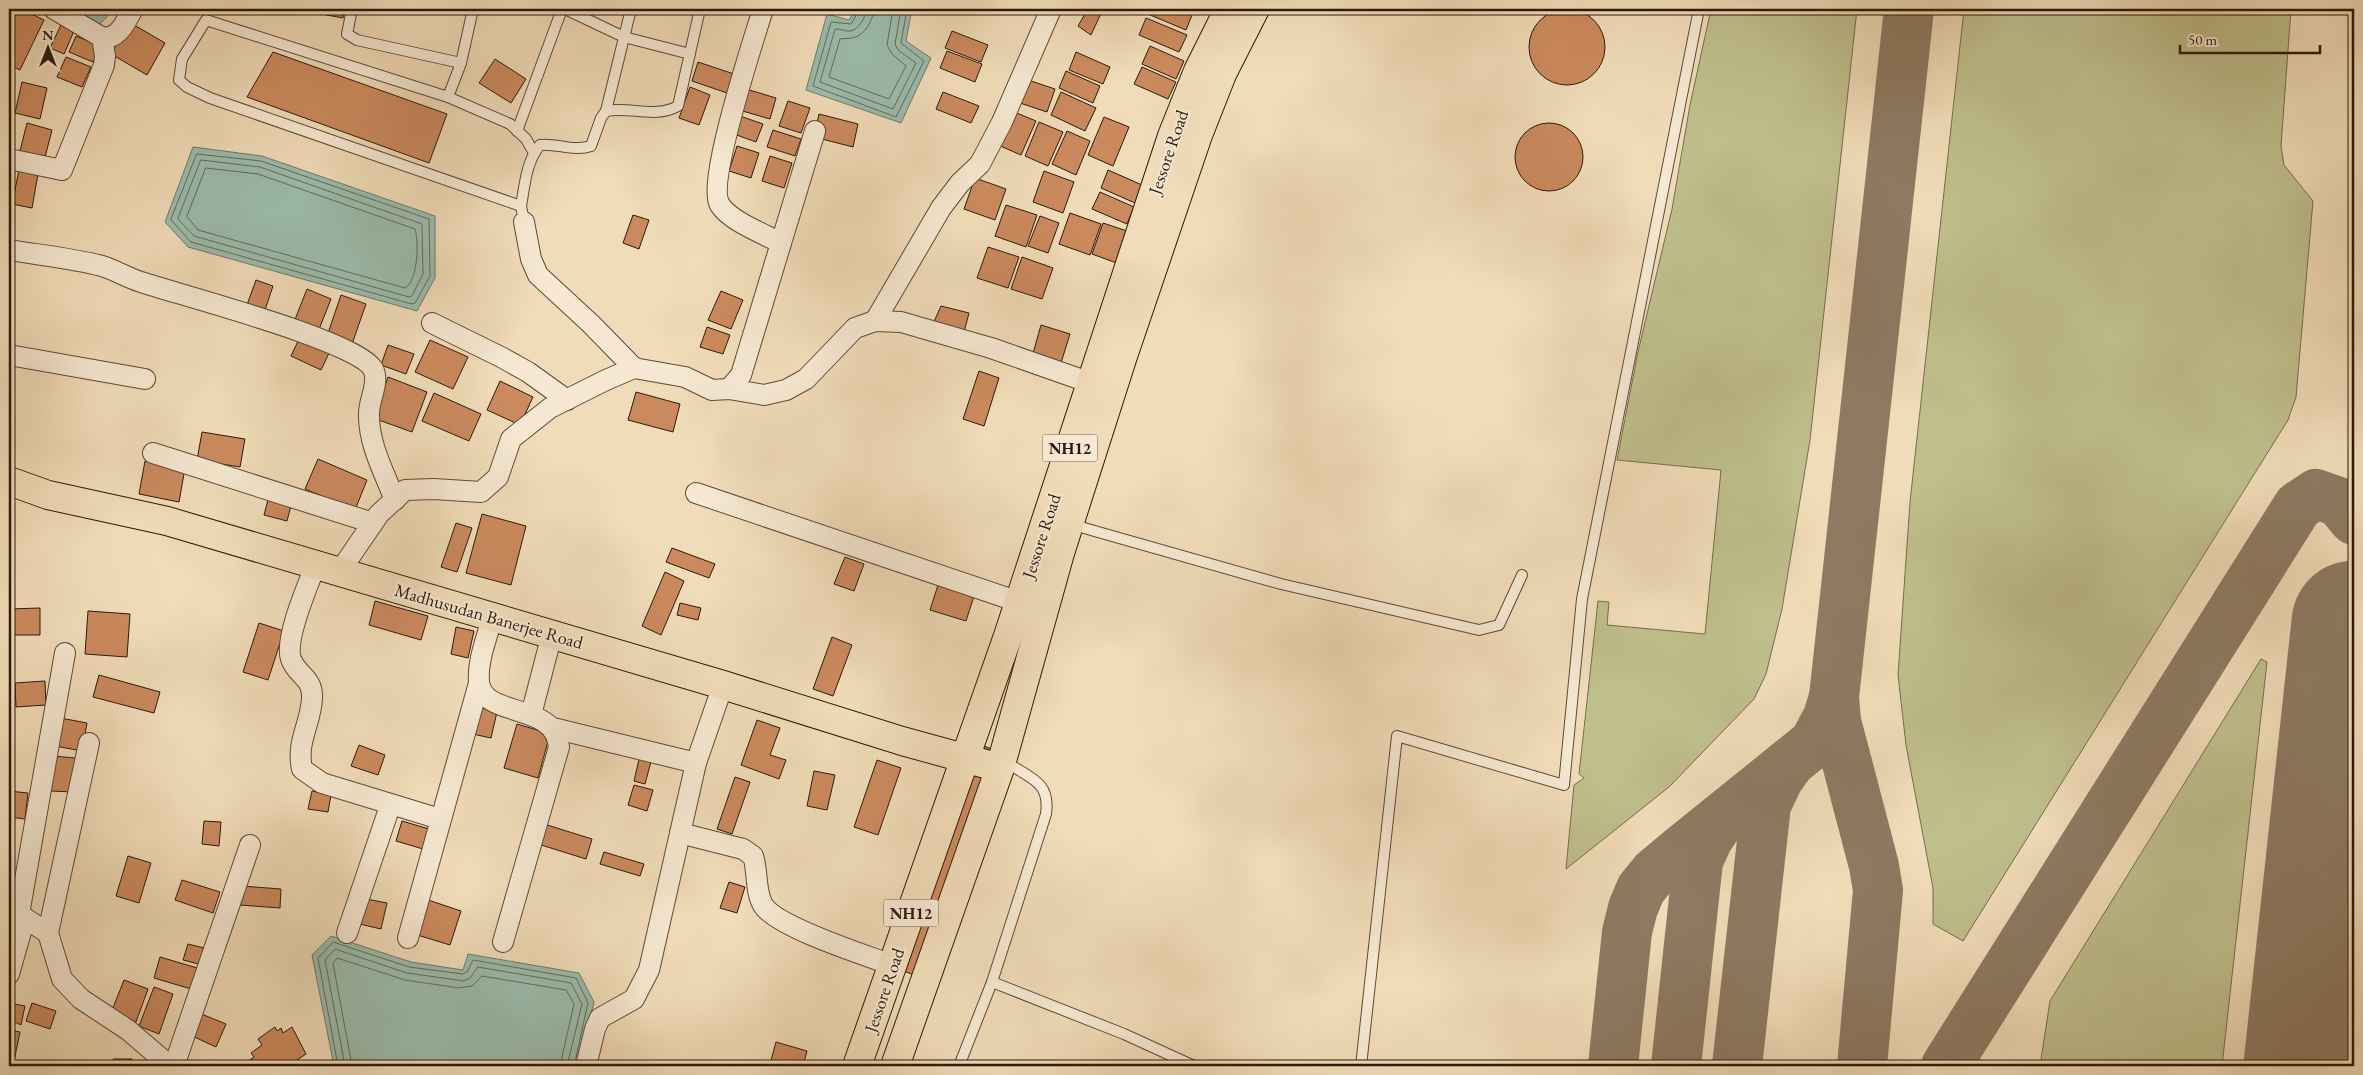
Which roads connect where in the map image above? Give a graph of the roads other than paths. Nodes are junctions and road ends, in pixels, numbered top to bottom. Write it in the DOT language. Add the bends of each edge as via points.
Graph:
graph roads {
  1 [pos="54,9"];
  2 [pos="133,9"];
  3 [pos="352,9"];
  4 [pos="473,9"];
  5 [pos="564,9"];
  6 [pos="631,9"];
  7 [pos="700,9"];
  8 [pos="763,9"];
  9 [pos="1051,9"];
  10 [pos="1229,9"];
  11 [pos="1255,9"];
  12 [pos="1699,9"];
  13 [pos="102,37"];
  14 [pos="624,37"];
  15 [pos="690,54"];
  16 [pos="461,63"];
  17 [pos="448,97"];
  18 [pos="606,111"];
  19 [pos="518,131"];
  20 [pos="814,131"];
  21 [pos="534,153"];
  22 [pos="9,159"];
  23 [pos="523,214"];
  24 [pos="781,243"];
  25 [pos="9,250"];
  26 [pos="875,321"];
  27 [pos="432,323"];
  28 [pos="9,355"];
  29 [pos="634,368"];
  30 [pos="145,379"];
  31 [pos="1091,383"];
  32 [pos="729,389"];
  33 [pos="566,400"];
  34 [pos="153,453"];
  35 [pos="9,481"];
  36 [pos="696,493"];
  37 [pos="395,500"];
  38 [pos="373,523"];
  39 [pos="1070,524"];
  40 [pos="328,568"];
  41 [pos="1522,575"];
  42 [pos="1019,602"];
  43 [pos="492,618"];
  44 [pos="552,634"];
  45 [pos="65,653"];
  46 [pos="479,683"];
  47 [pos="723,685"];
  48 [pos="531,715"];
  49 [pos="553,728"];
  50 [pos="89,743"];
  51 [pos="966,760"];
  52 [pos="696,763"];
  53 [pos="1000,768"];
  54 [pos="390,806"];
  55 [pos="440,820"];
  56 [pos="680,833"];
  57 [pos="250,845"];
  58 [pos="17,913"];
  59 [pos="48,932"];
  60 [pos="347,934"];
  61 [pos="408,938"];
  62 [pos="503,942"];
  63 [pos="892,965"];
  64 [pos="9,974"];
  65 [pos="992,982"];
  66 [pos="170,1066"];
  67 [pos="174,1066"];
  68 [pos="586,1066"];
  69 [pos="857,1066"];
  70 [pos="895,1066"];
  71 [pos="960,1066"];
  72 [pos="1194,1066"];
  73 [pos="1360,1066"];
  1 -- 13 [label="street"];
  2 -- 13 [label="street" via="118,34 111,38"];
  3 -- 16 [label="lane" via="347,34 357,40"];
  4 -- 16 [label="lane"];
  5 -- 14 [label="lane"];
  5 -- 19 [label="lane"];
  6 -- 14 [label="lane"];
  7 -- 15 [label="lane"];
  8 -- 24 [label="street" via="720,161 718,204 730,216"];
  9 -- 26 [label="street" via="1002,122 980,164 941,208"];
  10 -- 31 [label="main road, Jessore Road / NH12" via="1198,71 1172,136"];
  11 -- 39 [label="main road, NH12" via="1222,74 1198,136"];
  12 -- 73 [label="lane" via="1582,598 1564,785 1397,736"];
  13 -- 22 [label="street" via="104,65 62,170"];
  14 -- 15 [label="lane"];
  14 -- 18 [label="lane"];
  15 -- 18 [label="lane" via="678,106 669,112 657,113"];
  16 -- 17 [label="lane"];
  17 -- 19 [label="lane" via="510,124"];
  17 -- 23 [label="lane" via="206,20 182,58 179,72 179,80 187,87 210,98"];
  18 -- 21 [label="lane" via="591,146 583,149 540,145"];
  19 -- 21 [label="lane"];
  20 -- 24 [label="street"];
  21 -- 23 [label="lane" via="528,166"];
  23 -- 29 [label="street" via="531,259 538,275"];
  24 -- 32 [label="street" via="741,375"];
  25 -- 37 [label="street" via="103,266 138,281 319,338 366,360 375,376 369,411 370,430"];
  26 -- 31 [label="street" via="900,322 991,348"];
  26 -- 32 [label="street" via="855,328 806,379 786,390 764,395"];
  27 -- 33 [label="street" via="528,372"];
  28 -- 30 [label="street"];
  29 -- 32 [label="street" via="685,377 712,390"];
  29 -- 33 [label="street"];
  31 -- 42 [label="main road, Jessore Road / NH12"];
  33 -- 37 [label="street" via="550,408 511,439 498,478 481,492 404,490"];
  34 -- 38 [label="street"];
  35 -- 40 [label="main road, Madhusudan Banerjee Road" via="48,495 167,521"];
  36 -- 42 [label="street"];
  37 -- 38 [label="street"];
  38 -- 40 [label="street"];
  39 -- 41 [label="lane" via="1281,584 1479,630 1499,625"];
  39 -- 53 [label="main road, NH12"];
  40 -- 43 [label="main road, Madhusudan Banerjee Road"];
  40 -- 54 [label="street" via="294,626 291,644 291,658 312,687 312,701 299,756 302,769 322,783"];
  42 -- 51 [label="main road, Jessore Road / NH12"];
  43 -- 44 [label="main road, Madhusudan Banerjee Road"];
  43 -- 46 [label="street" via="479,670"];
  44 -- 47 [label="main road, Madhusudan Banerjee Road"];
  44 -- 48 [label="street"];
  45 -- 58 [label="street"];
  46 -- 48 [label="street" via="487,699"];
  46 -- 55 [label="street"];
  47 -- 51 [label="main road, Madhusudan Banerjee Road"];
  47 -- 52 [label="street"];
  48 -- 49 [label="street"];
  49 -- 52 [label="street"];
  49 -- 62 [label="street" via="558,736 557,757"];
  50 -- 59 [label="street"];
  51 -- 53 [label="main road, Madhusudan Banerjee Road"];
  51 -- 63 [label="main road, Jessore Road / NH12"];
  52 -- 56 [label="street"];
  53 -- 65 [label="lane" via="1014,767 1035,780 1044,790 1048,803"];
  53 -- 70 [label="main road, NH12"];
  54 -- 55 [label="street"];
  54 -- 60 [label="street"];
  55 -- 61 [label="street"];
  56 -- 63 [label="street" via="743,849 754,856 762,904 772,915"];
  56 -- 68 [label="street" via="649,970 634,999 600,1018"];
  57 -- 67 [label="street"];
  58 -- 59 [label="street"];
  58 -- 64 [label="street"];
  59 -- 66 [label="street" via="62,979 81,999 128,1030"];
  63 -- 69 [label="main road, Jessore Road / NH12"];
  65 -- 71 [label="lane"];
  65 -- 72 [label="lane" via="1124,1034"];
}
